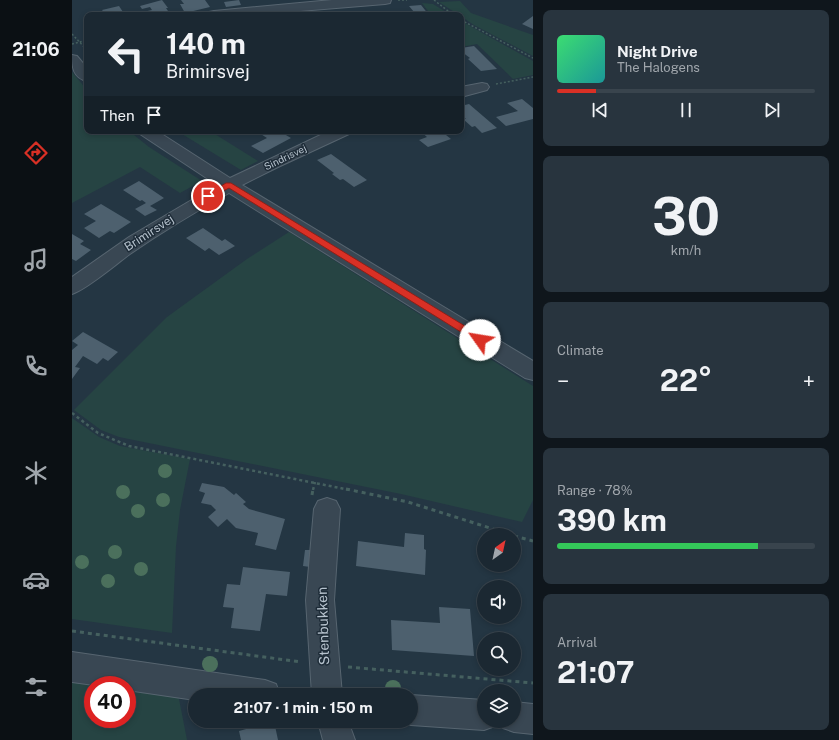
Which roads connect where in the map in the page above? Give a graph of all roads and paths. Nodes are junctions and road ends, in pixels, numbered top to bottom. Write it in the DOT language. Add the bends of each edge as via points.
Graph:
graph roads {
  1 [pos="385,0"];
  2 [pos="434,0"];
  3 [pos="243,12"];
  4 [pos="449,12"];
  5 [pos="464,22"];
  6 [pos="72,34"];
  7 [pos="84,41"];
  8 [pos="79,42"];
  9 [pos="72,44"];
  10 [pos="84,47"];
  11 [pos="533,58"];
  12 [pos="72,59"];
  13 [pos="84,73"];
  14 [pos="533,77"];
  15 [pos="482,87"];
  16 [pos="464,91"];
  17 [pos="151,134"];
  18 [pos="336,134"];
  19 [pos="229,185"];
  20 [pos="72,286"];
  21 [pos="533,372"];
  22 [pos="72,413"];
  23 [pos="327,509"];
  24 [pos="491,528"];
  25 [pos="521,538"];
  26 [pos="533,542"];
  27 [pos="72,667"];
  28 [pos="217,688"];
  29 [pos="326,688"];
  30 [pos="418,710"];
  31 [pos="477,715"];
  32 [pos="521,718"];
  33 [pos="533,719"];
  34 [pos="335,728"];
  35 [pos="339,740"];
  1 -- 3 [label="street"];
  2 -- 4 [label="path"];
  5 -- 11 [label="path"];
  6 -- 8 [label="path"];
  7 -- 8 [label="path"];
  8 -- 9 [label="path"];
  8 -- 10 [label="path"];
  12 -- 13 [label="street"];
  14 -- 15 [label="path"];
  15 -- 16 [label="street"];
  17 -- 19 [label="street"];
  18 -- 19 [label="street, Sindrisvej"];
  19 -- 20 [label="street, Brimirsvej" via="124,249"];
  19 -- 21 [label="street"];
  22 -- 24 [label="path" via="106,438 129,446 401,500"];
  23 -- 29 [label="street, Stenbukken" via="320,600"];
  25 -- 26 [label="path"];
  27 -- 28 [label="street"];
  30 -- 31 [label="street"];
  32 -- 33 [label="street"];
  34 -- 35 [label="street"];
}
